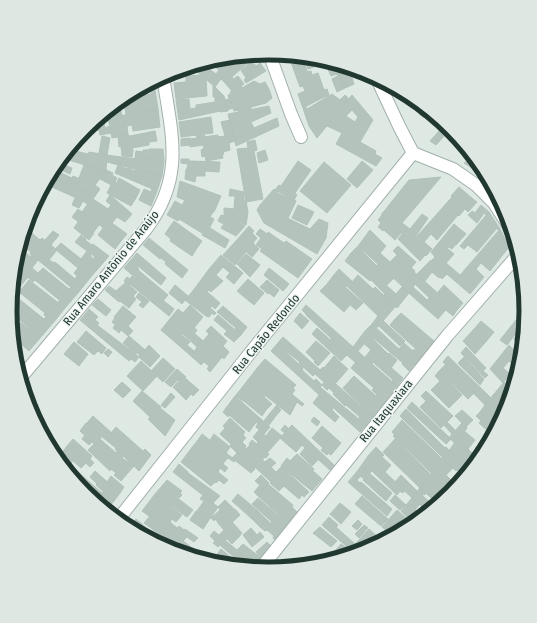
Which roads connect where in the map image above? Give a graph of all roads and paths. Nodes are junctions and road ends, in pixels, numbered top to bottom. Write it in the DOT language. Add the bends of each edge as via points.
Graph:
graph roads {
  1 [pos="272,60"];
  2 [pos="164,83"];
  3 [pos="380,86"];
  4 [pos="301,137"];
  5 [pos="414,153"];
  6 [pos="500,213"];
  7 [pos="514,259"];
  8 [pos="25,372"];
  9 [pos="121,515"];
  10 [pos="265,563"];
  1 -- 4 [label="street"];
  2 -- 8 [label="street, Rua Amaro Antônio de Araújo" via="173,159 163,204 146,229"];
  3 -- 5 [label="street"];
  5 -- 6 [label="street" via="452,169 476,185"];
  5 -- 9 [label="street, Rua Capão Redondo"];
  7 -- 10 [label="street, Rua Itaquaxiara" via="447,336"];
}
